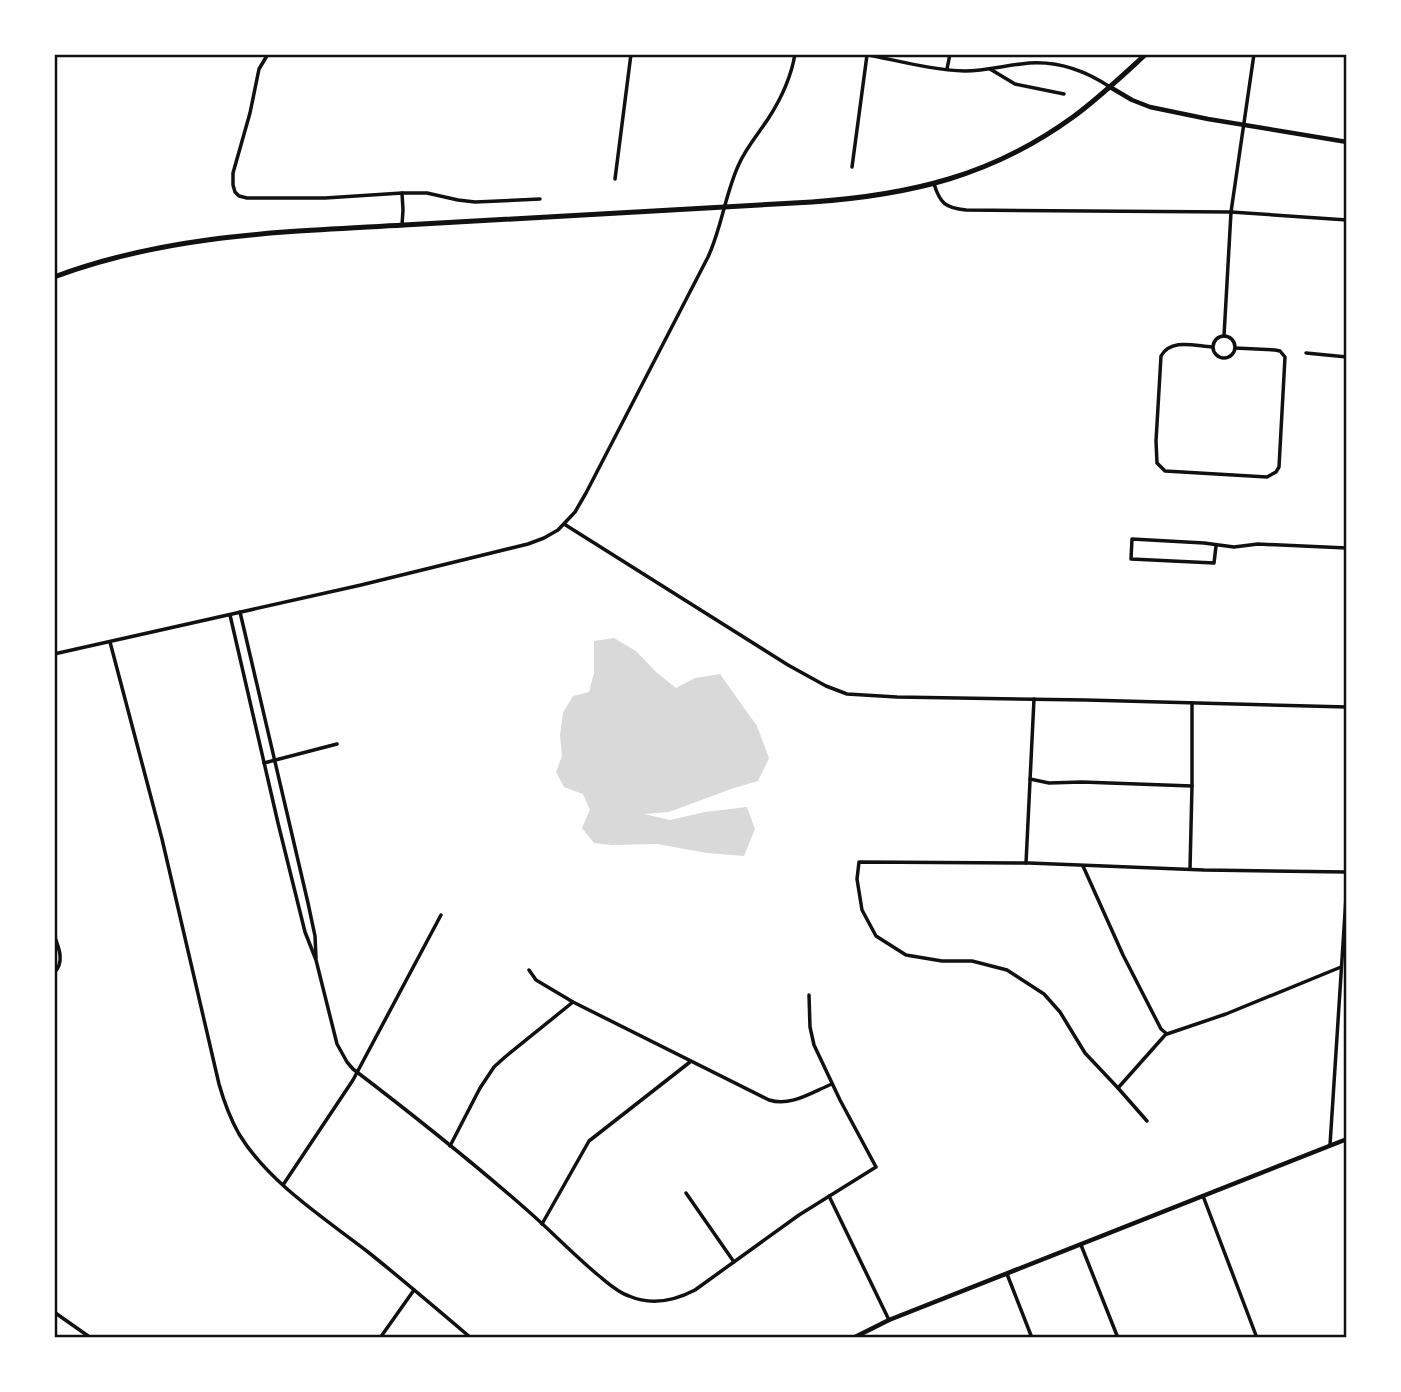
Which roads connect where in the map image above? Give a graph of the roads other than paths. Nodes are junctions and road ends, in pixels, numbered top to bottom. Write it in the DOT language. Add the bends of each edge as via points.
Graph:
graph roads {
  1 [pos="268,54"];
  2 [pos="631,54"];
  3 [pos="795,54"];
  4 [pos="950,54"];
  5 [pos="1146,54"];
  6 [pos="1254,54"];
  7 [pos="865,55"];
  8 [pos="947,69"];
  9 [pos="990,69"];
  10 [pos="1110,87"];
  11 [pos="1064,94"];
  12 [pos="1243,125"];
  13 [pos="1347,142"];
  14 [pos="852,167"];
  15 [pos="615,178"];
  16 [pos="934,184"];
  17 [pos="402,193"];
  18 [pos="540,199"];
  19 [pos="725,207"];
  20 [pos="1231,212"];
  21 [pos="1347,220"];
  22 [pos="402,225"];
  23 [pos="54,277"];
  24 [pos="1224,336"];
  25 [pos="1213,347"];
  26 [pos="1235,348"];
  27 [pos="1306,353"];
  28 [pos="1347,357"];
  29 [pos="564,524"];
  30 [pos="1216,546"];
  31 [pos="1347,548"];
  32 [pos="240,612"];
  33 [pos="230,615"];
  34 [pos="110,642"];
  35 [pos="54,654"];
  36 [pos="257,687"];
  37 [pos="247,689"];
  38 [pos="1034,699"];
  39 [pos="1192,703"];
  40 [pos="1347,707"];
  41 [pos="337,744"];
  42 [pos="274,760"];
  43 [pos="264,763"];
  44 [pos="1030,779"];
  45 [pos="1192,786"];
  46 [pos="299,862"];
  47 [pos="1026,863"];
  48 [pos="288,864"];
  49 [pos="1083,866"];
  50 [pos="1189,869"];
  51 [pos="1347,872"];
  52 [pos="1347,883"];
  53 [pos="440,915"];
  54 [pos="54,935"];
  55 [pos="316,960"];
  56 [pos="1341,967"];
  57 [pos="529,970"];
  58 [pos="54,974"];
  59 [pos="810,995"];
  60 [pos="573,1002"];
  61 [pos="1167,1034"];
  62 [pos="690,1062"];
  63 [pos="358,1072"];
  64 [pos="832,1084"];
  65 [pos="1118,1088"];
  66 [pos="1147,1121"];
  67 [pos="1347,1139"];
  68 [pos="1330,1145"];
  69 [pos="450,1146"];
  70 [pos="282,1185"];
  71 [pos="686,1193"];
  72 [pos="829,1196"];
  73 [pos="1203,1196"];
  74 [pos="542,1224"];
  75 [pos="1081,1245"];
  76 [pos="734,1262"];
  77 [pos="1007,1274"];
  78 [pos="414,1290"];
  79 [pos="54,1312"];
  80 [pos="889,1320"];
  81 [pos="91,1338"];
  82 [pos="380,1338"];
  83 [pos="471,1338"];
  84 [pos="853,1338"];
  85 [pos="1032,1338"];
  86 [pos="1118,1338"];
  87 [pos="1257,1338"];
  1 -- 17 [label="street" via="259,69 235,162 236,194 247,198 325,198"];
  2 -- 15 [label="street"];
  3 -- 19 [label="street" via="782,94 737,168"];
  4 -- 8 [label="street"];
  5 -- 10 [label="main road"];
  6 -- 12 [label="street"];
  7 -- 8 [label="street"];
  7 -- 14 [label="street"];
  8 -- 9 [label="street"];
  9 -- 10 [label="street" via="1057,64"];
  9 -- 11 [label="street" via="1015,84"];
  10 -- 12 [label="street" via="1145,105"];
  10 -- 16 [label="main road" via="1028,146"];
  12 -- 13 [label="street"];
  12 -- 20 [label="street"];
  16 -- 19 [label="main road" via="868,197"];
  16 -- 20 [label="street" via="944,203 958,209"];
  17 -- 18 [label="street" via="467,202"];
  17 -- 22 [label="street"];
  19 -- 22 [label="main road"];
  19 -- 29 [label="street" via="708,257 599,469"];
  20 -- 21 [label="street"];
  20 -- 24 [label="street"];
  22 -- 23 [label="main road" via="192,241 116,257"];
  24 -- 25 [label="street" via="1215,340"];
  24 -- 26 [label="street" via="1233,340"];
  25 -- 26 [label="street" via="1217,356 1224,358"];
  25 -- 26 [label="street" via="1177,344 1161,356 1156,441 1157,463 1165,471 1267,477 1279,467 1285,356 1275,350"];
  27 -- 28 [label="street"];
  29 -- 32 [label="street" via="544,538 519,546"];
  29 -- 38 [label="street" via="836,691 858,696"];
  30 -- 30 [label="street" via="1132,539 1131,559 1214,563"];
  30 -- 31 [label="street"];
  32 -- 33 [label="street"];
  32 -- 36 [label="street"];
  33 -- 34 [label="street"];
  33 -- 37 [label="street"];
  34 -- 35 [label="street"];
  34 -- 70 [label="street" via="223,1097 245,1143"];
  36 -- 37 [label="street"];
  36 -- 42 [label="street"];
  37 -- 43 [label="street"];
  38 -- 39 [label="street"];
  38 -- 44 [label="street"];
  39 -- 40 [label="street"];
  39 -- 45 [label="street"];
  41 -- 42 [label="street"];
  42 -- 43 [label="street"];
  42 -- 46 [label="street"];
  43 -- 48 [label="street"];
  44 -- 45 [label="street"];
  44 -- 47 [label="street"];
  45 -- 50 [label="street"];
  46 -- 48 [label="street"];
  46 -- 55 [label="street"];
  47 -- 49 [label="street"];
  47 -- 65 [label="street" via="859,862 862,910 876,936 906,955 972,961 1007,970 1044,994 1085,1053"];
  48 -- 55 [label="street"];
  49 -- 50 [label="street"];
  49 -- 61 [label="street" via="1124,956"];
  50 -- 51 [label="street"];
  52 -- 56 [label="street"];
  53 -- 63 [label="street"];
  54 -- 58 [label="street" via="61,960"];
  55 -- 63 [label="street" via="337,1044"];
  56 -- 61 [label="street"];
  56 -- 68 [label="street"];
  57 -- 60 [label="street" via="536,980"];
  59 -- 64 [label="street" via="811,1036"];
  60 -- 62 [label="street"];
  60 -- 69 [label="street" via="494,1068"];
  61 -- 65 [label="street"];
  62 -- 64 [label="street" via="778,1103"];
  62 -- 74 [label="street" via="589,1141"];
  63 -- 69 [label="street"];
  63 -- 70 [label="street"];
  64 -- 72 [label="street" via="876,1167"];
  65 -- 66 [label="street"];
  67 -- 68 [label="street"];
  68 -- 73 [label="street"];
  69 -- 74 [label="street"];
  70 -- 78 [label="street"];
  71 -- 76 [label="street"];
  72 -- 76 [label="street"];
  72 -- 80 [label="street"];
  73 -- 75 [label="street"];
  73 -- 87 [label="street"];
  74 -- 76 [label="street" via="609,1284 644,1301 684,1295"];
  75 -- 77 [label="street"];
  75 -- 86 [label="street"];
  77 -- 80 [label="street"];
  77 -- 85 [label="street"];
  78 -- 82 [label="street"];
  78 -- 83 [label="street"];
  79 -- 81 [label="street"];
  80 -- 84 [label="street"];
}
